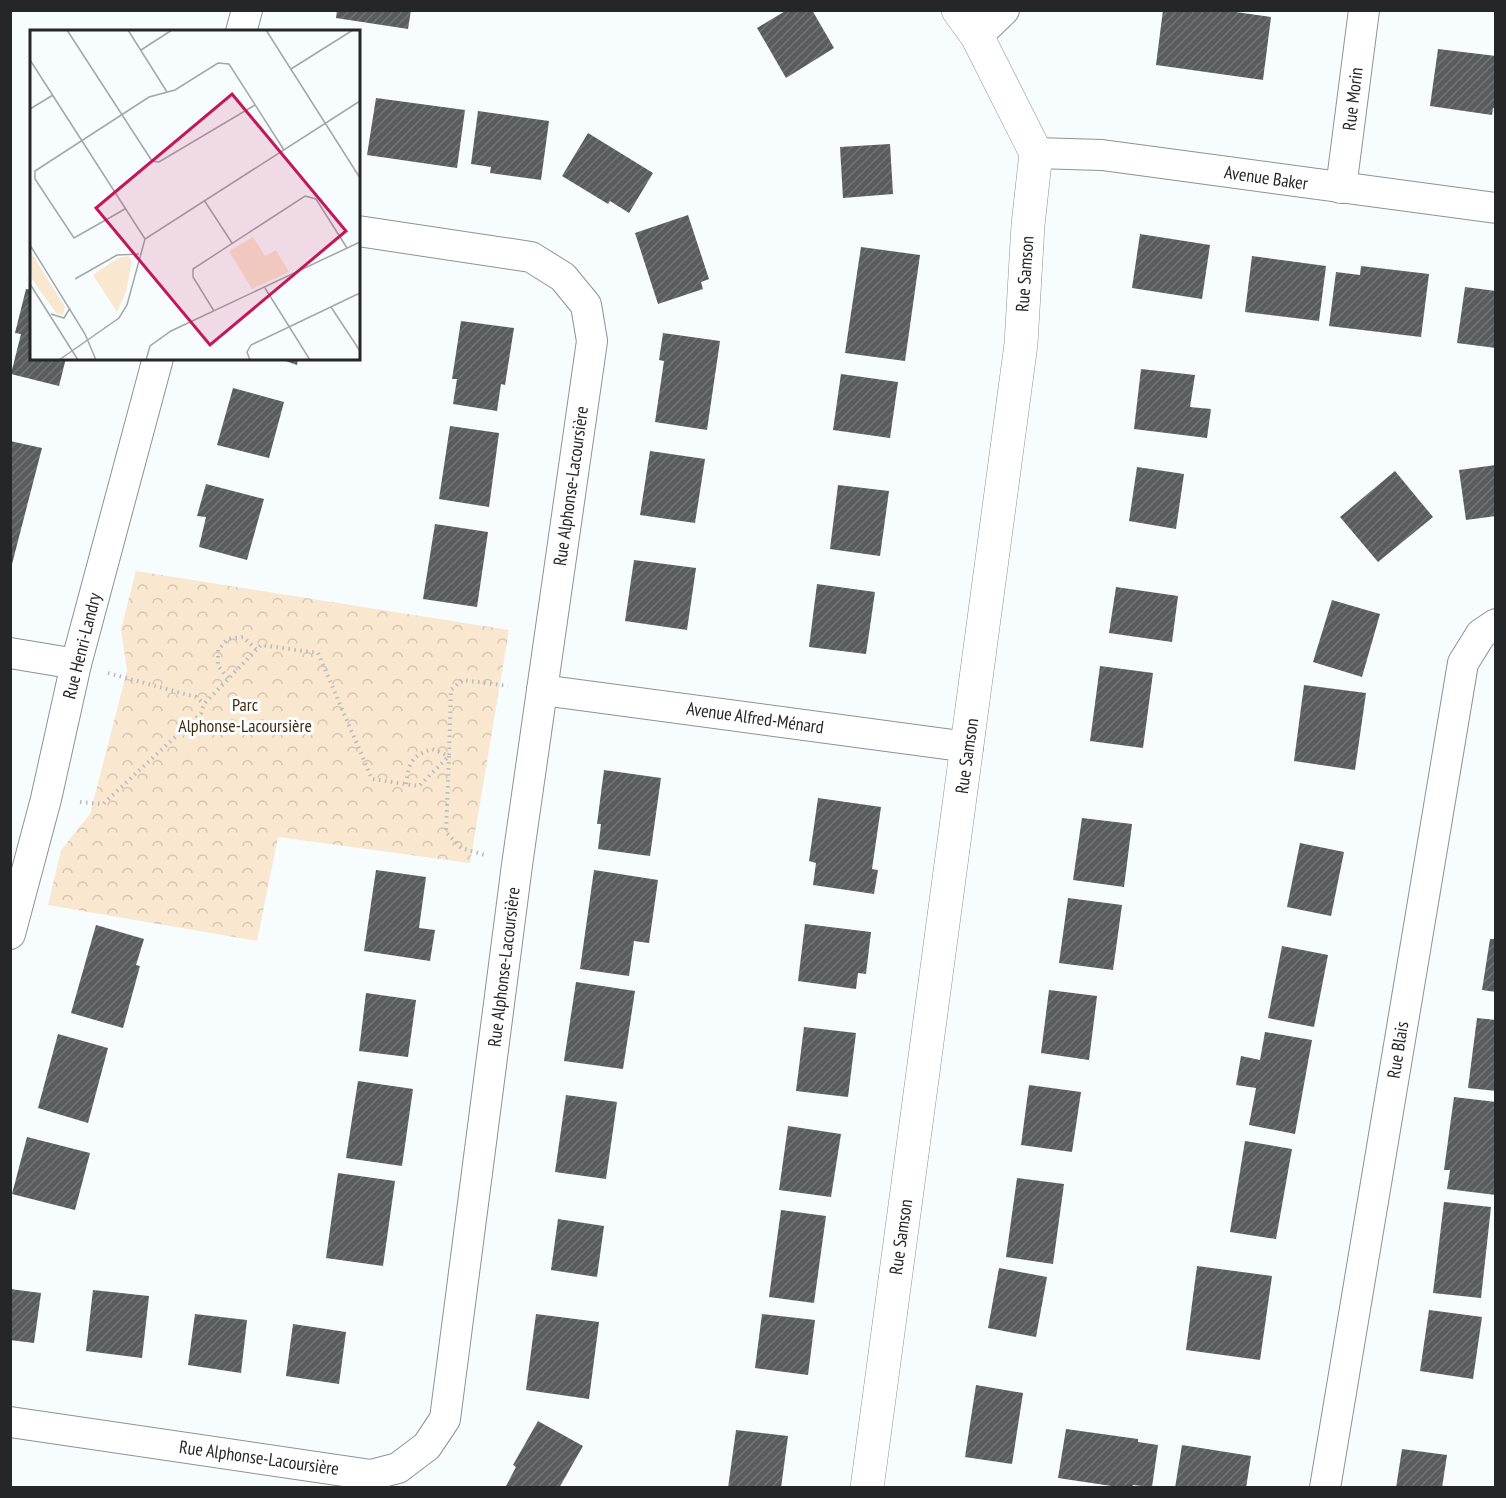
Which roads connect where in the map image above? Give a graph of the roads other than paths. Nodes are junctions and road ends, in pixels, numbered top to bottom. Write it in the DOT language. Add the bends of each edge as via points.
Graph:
graph roads {
  1 [pos="247,10"];
  2 [pos="1004,10"];
  3 [pos="1364,10"];
  4 [pos="967,23"];
  5 [pos="242,30"];
  6 [pos="1036,153"];
  7 [pos="1341,188"];
  8 [pos="1496,208"];
  9 [pos="360,231"];
  10 [pos="157,360"];
  11 [pos="1496,624"];
  12 [pos="10,653"];
  13 [pos="76,664"];
  14 [pos="542,690"];
  15 [pos="968,747"];
  16 [pos="10,934"];
  17 [pos="10,1422"];
  18 [pos="867,1488"];
  19 [pos="1325,1488"];
  1 -- 5 [label="street"];
  2 -- 4 [label="street"];
  3 -- 7 [label="street, Rue Morin"];
  4 -- 6 [label="street"];
  6 -- 7 [label="street, Avenue Baker" via="1102,155"];
  6 -- 15 [label="street, Rue Samson" via="1021,344"];
  7 -- 8 [label="street, Avenue Baker"];
  9 -- 14 [label="street, Rue Alphonse-Lacoursière" via="531,257 563,277 586,305 592,341"];
  10 -- 13 [label="street, Rue Henri-Landry"];
  11 -- 19 [label="street, Rue Blais" via="1481,634 1462,663"];
  12 -- 13 [label="street"];
  13 -- 16 [label="street, Rue Henri-Landry" via="46,800"];
  14 -- 15 [label="street, Avenue Alfred-Ménard"];
  14 -- 17 [label="street, Rue Alphonse-Lacoursière" via="445,1419 427,1446 398,1468 371,1475"];
  15 -- 18 [label="street, Rue Samson"];
}
